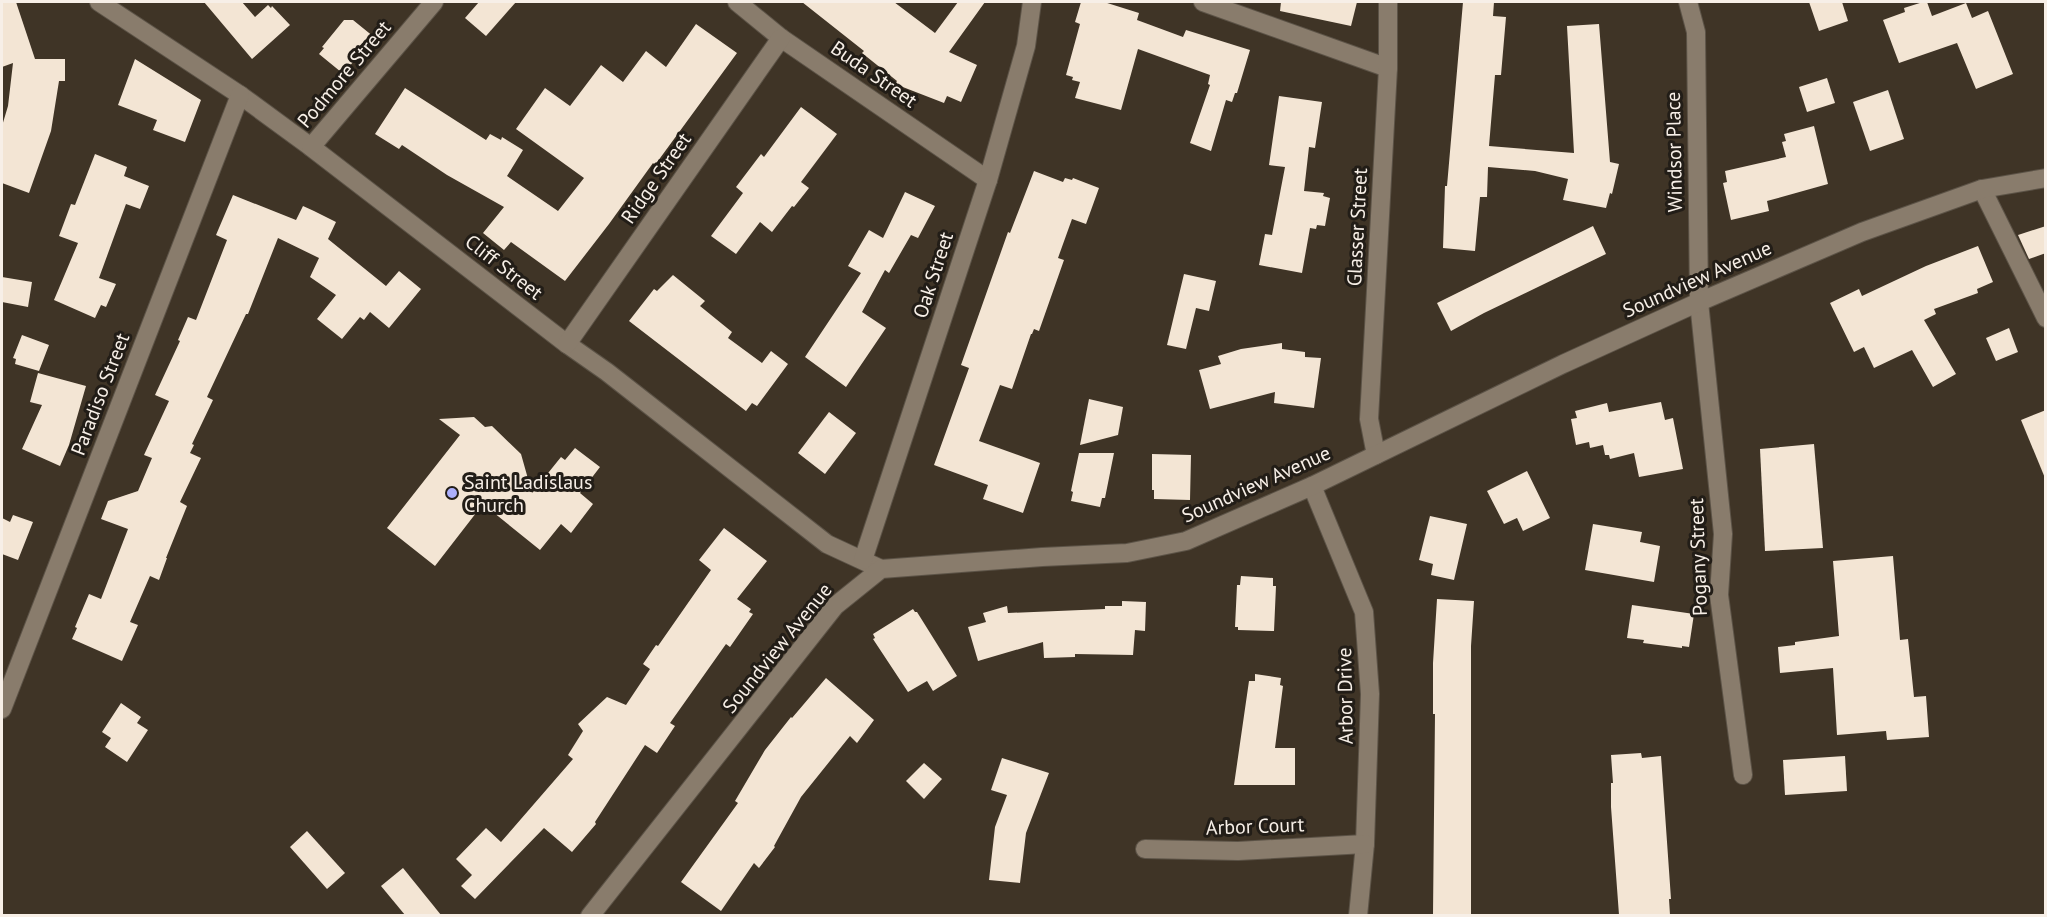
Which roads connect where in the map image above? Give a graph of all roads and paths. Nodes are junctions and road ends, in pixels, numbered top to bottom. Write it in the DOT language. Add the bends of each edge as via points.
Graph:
graph roads {
  1 [pos="99,2"];
  2 [pos="434,2"];
  3 [pos="737,2"];
  4 [pos="1032,2"];
  5 [pos="1203,2"];
  6 [pos="1388,2"];
  7 [pos="1688,2"];
  8 [pos="781,38"];
  9 [pos="1388,68"];
  10 [pos="240,95"];
  11 [pos="311,147"];
  12 [pos="2046,178"];
  13 [pos="988,180"];
  14 [pos="1982,189"];
  15 [pos="1699,302"];
  16 [pos="2046,318"];
  17 [pos="567,344"];
  18 [pos="1376,455"];
  19 [pos="1312,486"];
  20 [pos="862,560"];
  21 [pos="881,569"];
  22 [pos="2,709"];
  23 [pos="1743,774"];
  24 [pos="1365,844"];
  25 [pos="1145,849"];
  26 [pos="590,915"];
  27 [pos="1358,915"];
  1 -- 10 [label="street, Cliff Street"];
  2 -- 11 [label="street, Podmore Street"];
  3 -- 8 [label="street, Buda Street"];
  4 -- 13 [label="street, Oak Street" via="1026,46"];
  5 -- 9 [label="street"];
  6 -- 9 [label="street, Glasser Street"];
  7 -- 15 [label="street, Windsor Place" via="1696,32"];
  8 -- 13 [label="street, Buda Street"];
  8 -- 17 [label="street, Ridge Street"];
  9 -- 18 [label="street, Glasser Street" via="1369,419"];
  10 -- 11 [label="street, Cliff Street"];
  10 -- 22 [label="street, Paradiso Street"];
  11 -- 17 [label="street, Cliff Street"];
  12 -- 14 [label="street, Soundview Avenue"];
  13 -- 20 [label="street, Oak Street"];
  14 -- 15 [label="street, Soundview Avenue" via="1862,232"];
  14 -- 16 [label="street"];
  15 -- 18 [label="street, Soundview Avenue"];
  15 -- 23 [label="street, Pogany Street" via="1723,534 1719,595"];
  17 -- 20 [label="street, Cliff Street" via="826,544"];
  18 -- 19 [label="street, Soundview Avenue"];
  19 -- 21 [label="street, Soundview Avenue" via="1186,541 1127,553"];
  19 -- 24 [label="street, Arbor Drive" via="1364,612 1370,694"];
  20 -- 21 [label="street, Cliff Street"];
  21 -- 26 [label="street, Soundview Avenue" via="835,606"];
  24 -- 25 [label="street, Arbor Court" via="1238,851"];
  24 -- 27 [label="street, Arbor Drive"];
}
